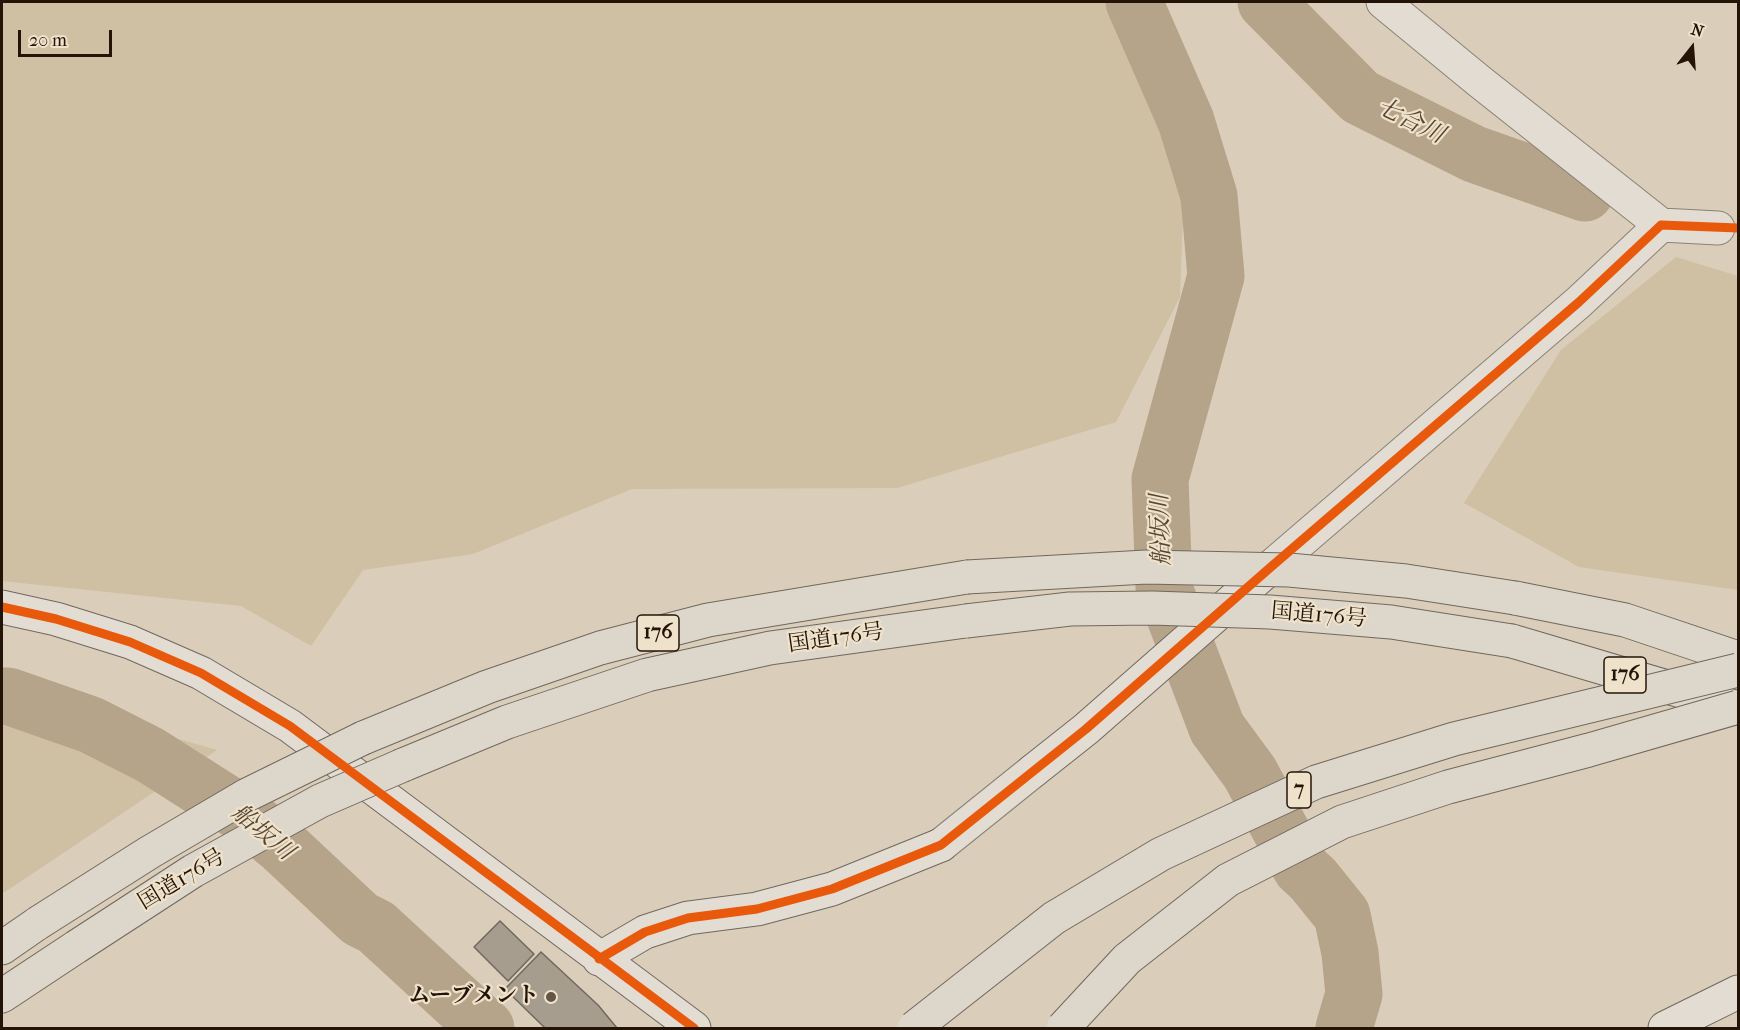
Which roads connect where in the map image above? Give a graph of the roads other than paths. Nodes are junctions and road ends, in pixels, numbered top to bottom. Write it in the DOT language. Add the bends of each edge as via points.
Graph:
graph roads {
  1 [pos="1383,2"];
  2 [pos="1660,225"];
  3 [pos="1718,228"];
  4 [pos="2,607"];
  5 [pos="1738,658"];
  6 [pos="1738,670"];
  7 [pos="1738,707"];
  8 [pos="2,948"];
  9 [pos="599,958"];
  10 [pos="1738,992"];
  11 [pos="2,996"];
  12 [pos="694,1029"];
  13 [pos="914,1029"];
  14 [pos="1063,1029"];
  15 [pos="1665,1029"];
  1 -- 2 [label="street"];
  2 -- 3 [label="street"];
  2 -- 9 [label="street, bridge" via="1579,302 1086,729 941,845 832,889 757,909 688,918 645,932"];
  4 -- 9 [label="street" via="130,642 201,673 290,726"];
  5 -- 8 [label="highway, 国道176号 / 176, bridge" via="1625,620 1515,598 1406,581 1289,570 1146,567 968,577 708,620 600,648 487,687 363,738 247,795 150,852"];
  6 -- 13 [label="highway, 7, bridge" via="1454,739 1316,782 1161,854 1054,918"];
  7 -- 11 [label="highway, 国道176号 / 176, bridge" via="1512,641 1391,622 1270,612 1070,609 770,648 647,675 507,722 320,801 194,871"];
  7 -- 14 [label="highway, bridge" via="1448,787 1342,822 1228,880 1127,960"];
  9 -- 12 [label="street"];
  10 -- 15 [label="street"];
}
